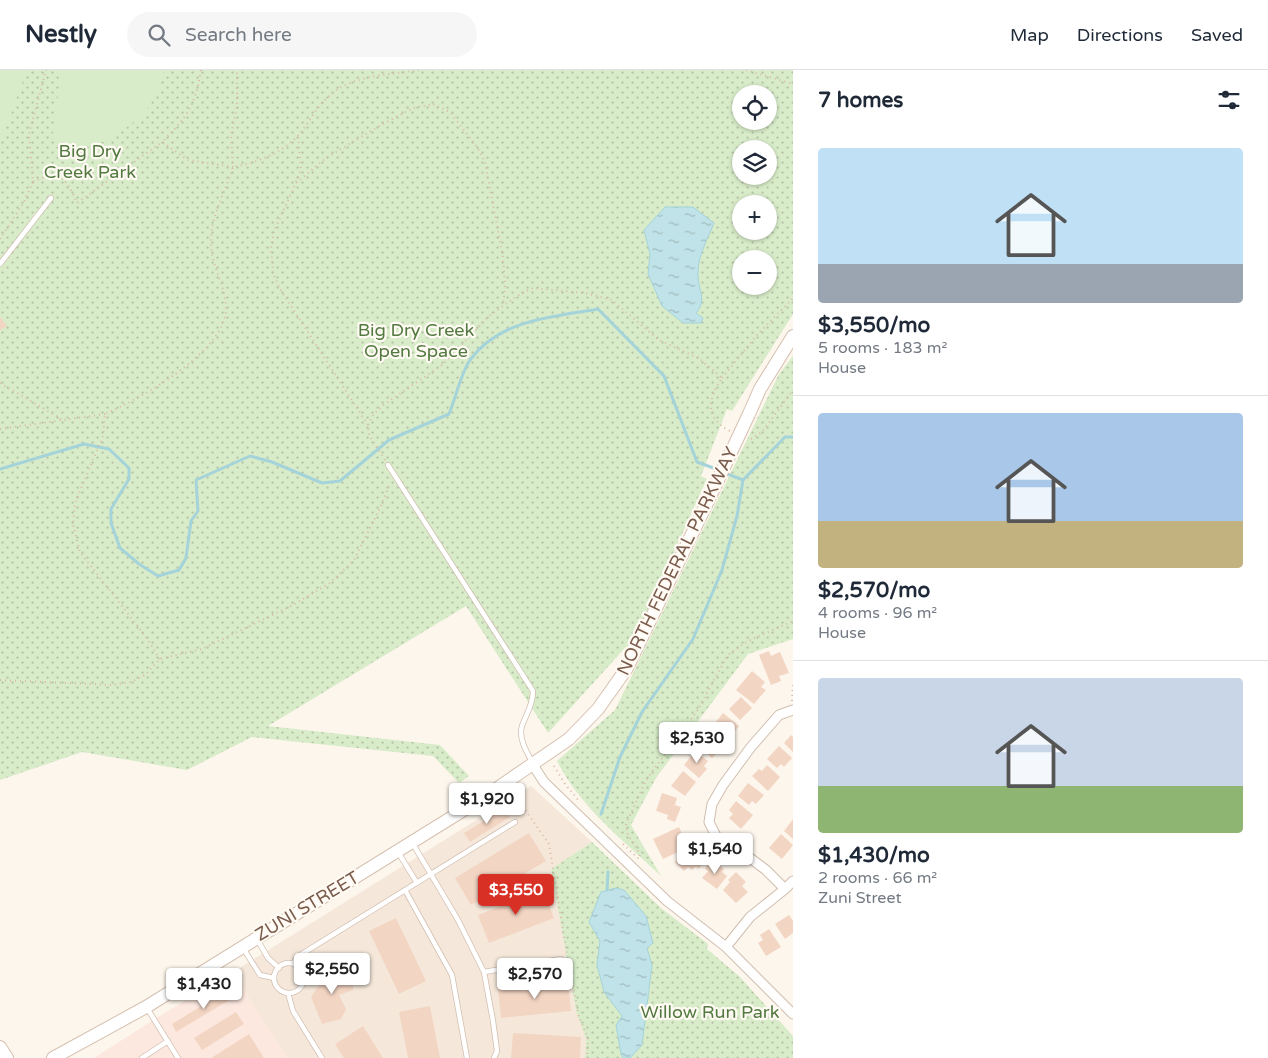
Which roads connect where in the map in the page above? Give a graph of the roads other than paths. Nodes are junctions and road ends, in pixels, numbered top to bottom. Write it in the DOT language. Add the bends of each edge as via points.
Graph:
graph roads {
  1 [pos="51,198"];
  2 [pos="0,264"];
  3 [pos="793,336"];
  4 [pos="388,465"];
  5 [pos="792,710"];
  6 [pos="533,765"];
  7 [pos="515,822"];
  8 [pos="412,842"];
  9 [pos="398,851"];
  10 [pos="431,874"];
  11 [pos="793,881"];
  12 [pos="417,883"];
  13 [pos="405,890"];
  14 [pos="785,890"];
  15 [pos="256,937"];
  16 [pos="726,946"];
  17 [pos="242,947"];
  18 [pos="561,959"];
  19 [pos="293,964"];
  20 [pos="279,968"];
  21 [pos="484,972"];
  22 [pos="274,978"];
  23 [pos="288,993"];
  24 [pos="146,1007"];
  25 [pos="793,1014"];
  26 [pos="168,1041"];
  27 [pos="0,1047"];
  28 [pos="7,1058"];
  29 [pos="53,1058"];
  30 [pos="142,1058"];
  31 [pos="178,1058"];
  32 [pos="322,1058"];
  33 [pos="467,1058"];
  34 [pos="494,1058"];
  1 -- 2 [label="lane"];
  3 -- 6 [label="main road, NORTH FEDERAL PARKWAY, bridge" via="764,382 639,645 613,691 569,739"];
  4 -- 6 [label="lane" via="533,691 533,704 520,730"];
  5 -- 14 [label="street" via="772,722 728,777 712,804 709,822 717,838 766,870"];
  6 -- 8 [label="main road, ZUNI STREET"];
  6 -- 16 [label="street" via="544,782 667,901"];
  7 -- 10 [label="lane"];
  8 -- 9 [label="main road, ZUNI STREET"];
  8 -- 10 [label="lane"];
  9 -- 12 [label="lane"];
  9 -- 15 [label="main road, ZUNI STREET"];
  10 -- 12 [label="lane"];
  10 -- 21 [label="lane"];
  11 -- 14 [label="street"];
  12 -- 13 [label="lane"];
  13 -- 19 [label="lane" via="297,957"];
  13 -- 33 [label="lane" via="452,975"];
  14 -- 16 [label="street" via="750,917"];
  15 -- 17 [label="main road, ZUNI STREET"];
  15 -- 20 [label="lane" via="268,958"];
  16 -- 25 [label="street"];
  17 -- 22 [label="lane" via="260,975"];
  17 -- 24 [label="main road, ZUNI STREET"];
  18 -- 21 [label="lane"];
  19 -- 20 [label="lane"];
  19 -- 23 [label="lane" via="302,970 304,980 300,989"];
  20 -- 22 [label="lane"];
  21 -- 34 [label="lane" via="497,1051"];
  22 -- 23 [label="lane" via="277,988"];
  23 -- 32 [label="lane" via="292,1011"];
  24 -- 26 [label="lane"];
  24 -- 29 [label="main road, ZUNI STREET"];
  26 -- 30 [label="lane"];
  26 -- 31 [label="lane"];
  27 -- 28 [label="main road"];
}
